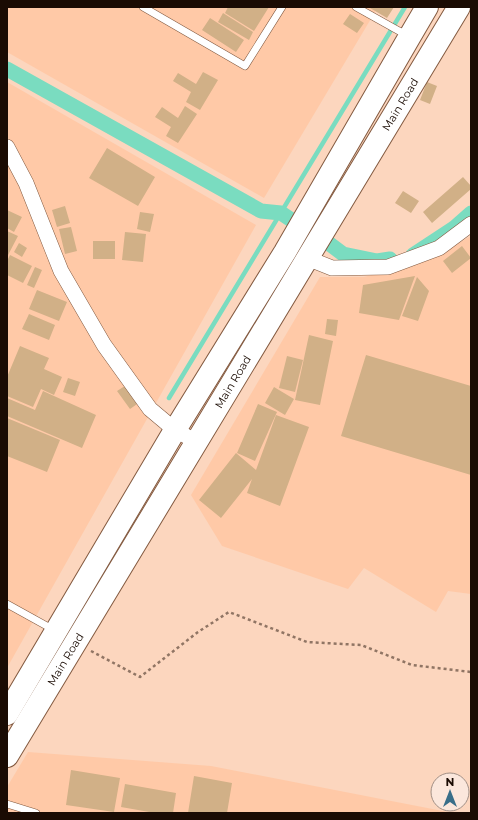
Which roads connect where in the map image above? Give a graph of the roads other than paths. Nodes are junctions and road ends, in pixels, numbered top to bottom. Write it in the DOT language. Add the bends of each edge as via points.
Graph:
graph roads {
  1 [pos="143,7"];
  2 [pos="282,7"];
  3 [pos="356,7"];
  4 [pos="427,7"];
  5 [pos="459,7"];
  6 [pos="404,33"];
  7 [pos="7,147"];
  8 [pos="471,224"];
  9 [pos="307,258"];
  10 [pos="175,430"];
  11 [pos="197,442"];
  12 [pos="7,604"];
  13 [pos="56,631"];
  14 [pos="7,714"];
  15 [pos="7,756"];
  16 [pos="7,804"];
  17 [pos="36,813"];
  1 -- 2 [label="lane" via="245,66"];
  3 -- 6 [label="lane"];
  4 -- 6 [label="main road, Main Road"];
  5 -- 9 [label="main road, Main Road"];
  6 -- 10 [label="main road, Main Road" via="286,252"];
  7 -- 10 [label="street" via="26,183 61,271 104,345 150,409"];
  8 -- 9 [label="street" via="439,248 388,267 332,268"];
  9 -- 11 [label="main road, Main Road"];
  10 -- 11 [label="street"];
  10 -- 13 [label="main road, Main Road"];
  11 -- 15 [label="main road, Main Road"];
  12 -- 13 [label="lane"];
  13 -- 14 [label="main road, Main Road"];
  16 -- 17 [label="lane"];
}
